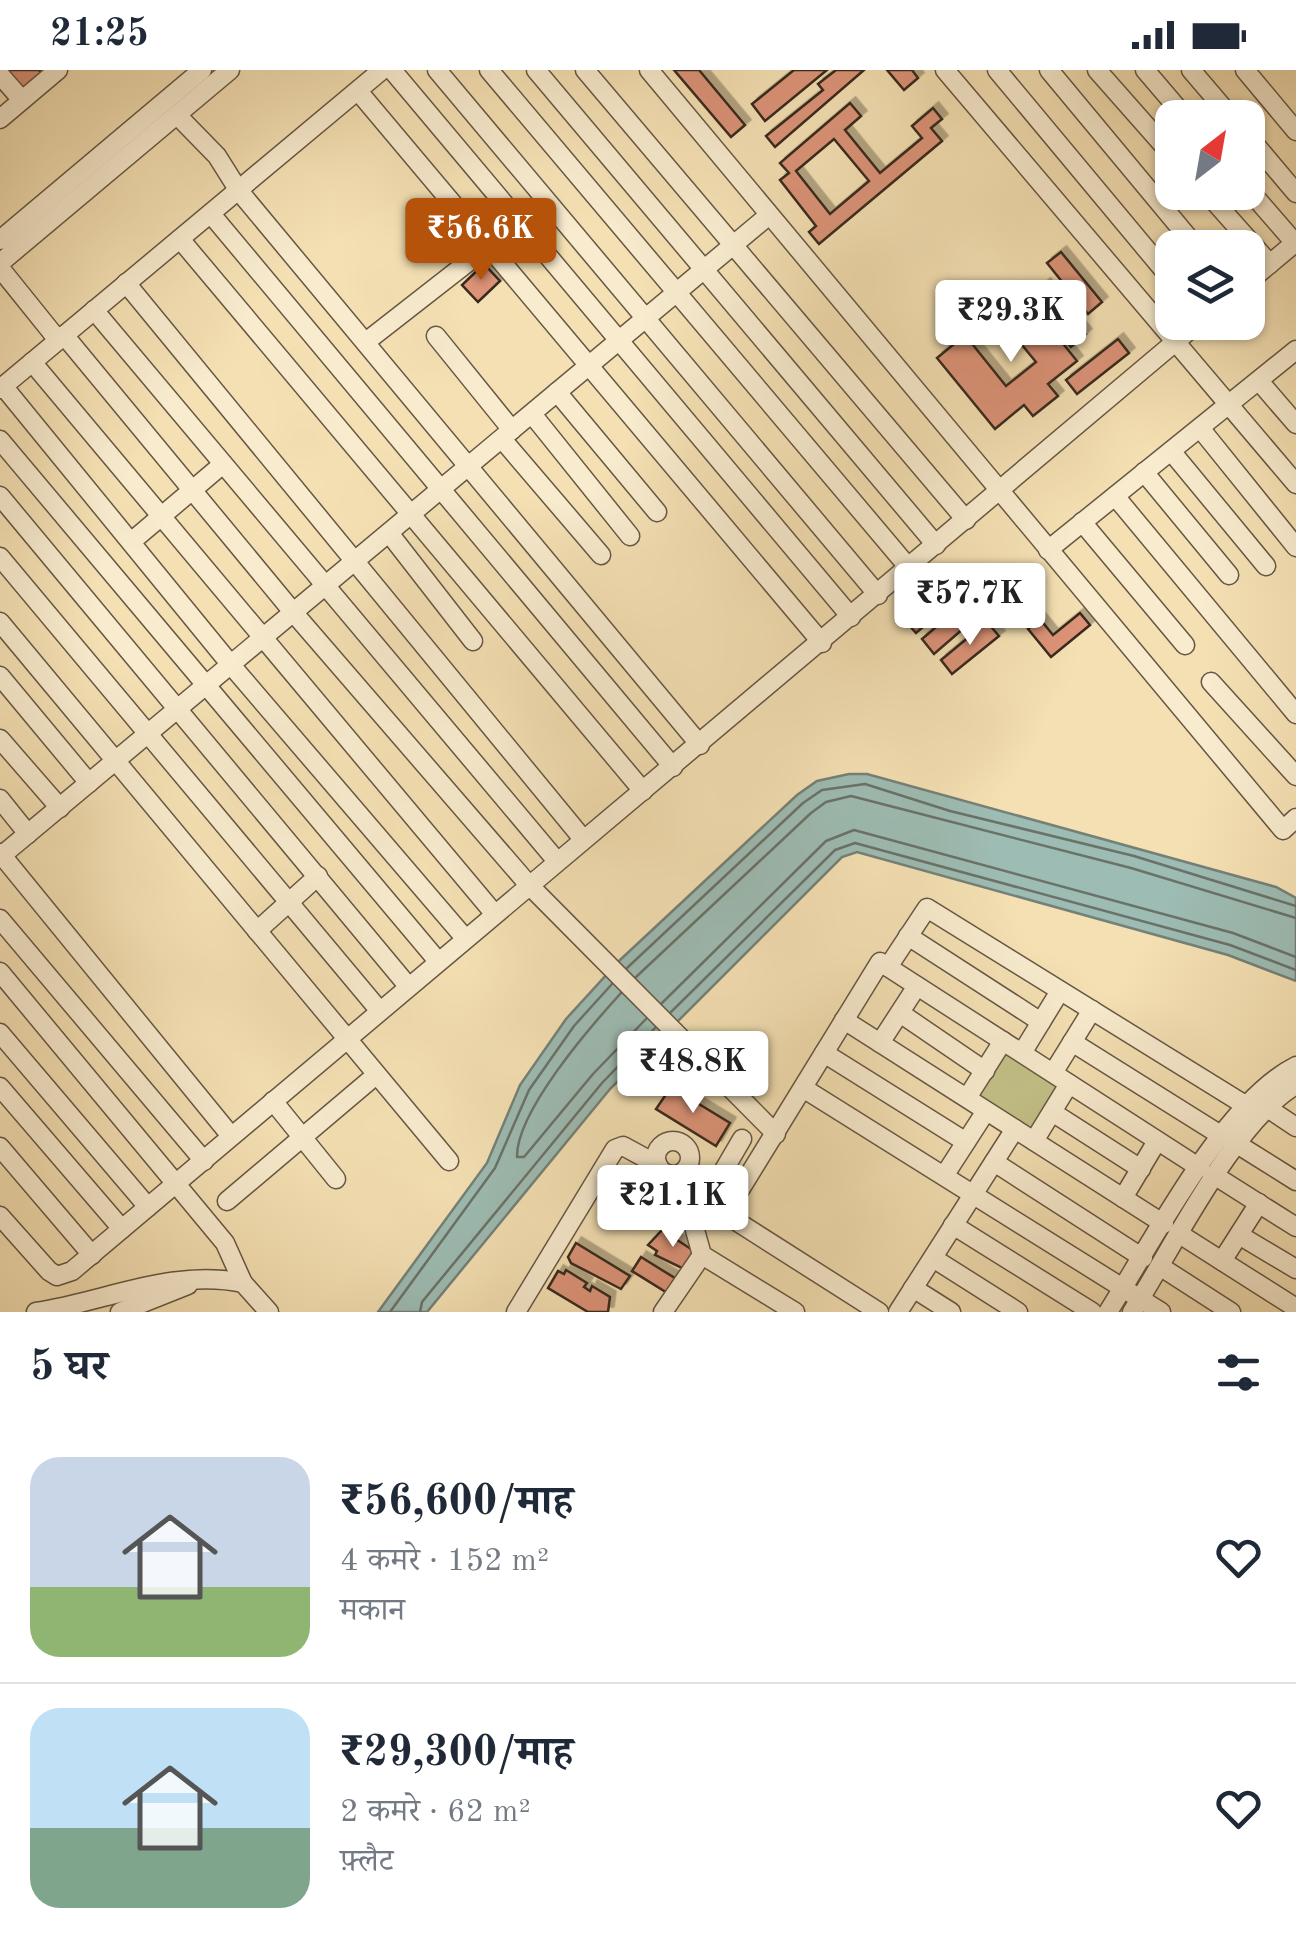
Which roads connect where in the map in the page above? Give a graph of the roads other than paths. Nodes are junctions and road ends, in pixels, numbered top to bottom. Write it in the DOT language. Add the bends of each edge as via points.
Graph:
graph roads {
  1 [pos="202,70"];
  2 [pos="230,70"];
  3 [pos="382,70"];
  4 [pos="392,70"];
  5 [pos="437,70"];
  6 [pos="489,70"];
  7 [pos="536,70"];
  8 [pos="584,70"];
  9 [pos="649,70"];
  10 [pos="946,70"];
  11 [pos="997,70"];
  12 [pos="1048,70"];
  13 [pos="1097,70"];
  14 [pos="1145,70"];
  15 [pos="1192,70"];
  16 [pos="1245,70"];
  17 [pos="53,72"];
  18 [pos="0,75"];
  19 [pos="358,91"];
  20 [pos="22,100"];
  21 [pos="1171,100"];
  22 [pos="1217,100"];
  23 [pos="177,115"];
  24 [pos="0,119"];
  25 [pos="1296,131"];
  26 [pos="1155,136"];
  27 [pos="1265,156"];
  28 [pos="240,191"];
  29 [pos="1296,192"];
  30 [pos="1265,209"];
  31 [pos="1222,210"];
  32 [pos="210,214"];
  33 [pos="768,216"];
  34 [pos="1181,230"];
  35 [pos="180,239"];
  36 [pos="0,240"];
  37 [pos="1295,243"];
  38 [pos="490,245"];
  39 [pos="732,246"];
  40 [pos="1155,260"];
  41 [pos="1270,264"];
  42 [pos="0,266"];
  43 [pos="1265,268"];
  44 [pos="702,271"];
  45 [pos="126,284"];
  46 [pos="674,295"];
  47 [pos="94,310"];
  48 [pos="646,318"];
  49 [pos="436,336"];
  50 [pos="61,338"];
  51 [pos="1177,340"];
  52 [pos="368,341"];
  53 [pos="619,341"];
  54 [pos="1175,342"];
  55 [pos="1294,357"];
  56 [pos="32,362"];
  57 [pos="588,367"];
  58 [pos="1259,380"];
  59 [pos="2,388"];
  60 [pos="557,392"];
  61 [pos="1229,404"];
  62 [pos="532,414"];
  63 [pos="1296,424"];
  64 [pos="1200,428"];
  65 [pos="507,434"];
  66 [pos="0,440"];
  67 [pos="1171,451"];
  68 [pos="223,464"];
  69 [pos="470,466"];
  70 [pos="1144,472"];
  71 [pos="1296,484"];
  72 [pos="1000,490"];
  73 [pos="193,491"];
  74 [pos="438,491"];
  75 [pos="0,496"];
  76 [pos="1115,496"];
  77 [pos="657,512"];
  78 [pos="410,515"];
  79 [pos="160,517"];
  80 [pos="966,520"];
  81 [pos="1082,522"];
  82 [pos="389,533"];
  83 [pos="630,536"];
  84 [pos="131,542"];
  85 [pos="936,545"];
  86 [pos="1296,547"];
  87 [pos="1048,550"];
  88 [pos="601,555"];
  89 [pos="0,557"];
  90 [pos="354,562"];
  91 [pos="1266,566"];
  92 [pos="909,568"];
  93 [pos="1230,576"];
  94 [pos="325,586"];
  95 [pos="878,594"];
  96 [pos="294,612"];
  97 [pos="852,617"];
  98 [pos="0,622"];
  99 [pos="262,639"];
  100 [pos="473,641"];
  101 [pos="822,643"];
  102 [pos="1185,646"];
  103 [pos="231,665"];
  104 [pos="0,676"];
  105 [pos="1212,682"];
  106 [pos="206,686"];
  107 [pos="179,708"];
  108 [pos="1296,714"];
  109 [pos="149,733"];
  110 [pos="0,739"];
  111 [pos="700,745"];
  112 [pos="117,760"];
  113 [pos="673,767"];
  114 [pos="1296,776"];
  115 [pos="89,784"];
  116 [pos="644,790"];
  117 [pos="0,799"];
  118 [pos="60,808"];
  119 [pos="1292,831"];
  120 [pos="28,834"];
  121 [pos="583,839"];
  122 [pos="1,855"];
  123 [pos="556,860"];
  124 [pos="318,876"];
  125 [pos="528,884"];
  126 [pos="289,902"];
  127 [pos="493,912"];
  128 [pos="0,918"];
  129 [pos="257,931"];
  130 [pos="908,936"];
  131 [pos="464,938"];
  132 [pos="437,960"];
  133 [pos="888,967"];
  134 [pos="0,972"];
  135 [pos="408,986"];
  136 [pos="918,986"];
  137 [pos="1060,991"];
  138 [pos="379,1010"];
  139 [pos="1092,1010"];
  140 [pos="900,1013"];
  141 [pos="844,1020"];
  142 [pos="1040,1022"];
  143 [pos="0,1033"];
  144 [pos="346,1038"];
  145 [pos="1003,1041"];
  146 [pos="880,1042"];
  147 [pos="1072,1042"];
  148 [pos="824,1053"];
  149 [pos="1022,1053"];
  150 [pos="1296,1066"];
  151 [pos="985,1070"];
  152 [pos="376,1075"];
  153 [pos="1061,1078"];
  154 [pos="1296,1085"];
  155 [pos="0,1086"];
  156 [pos="802,1088"];
  157 [pos="967,1098"];
  158 [pos="273,1100"];
  159 [pos="1246,1106"];
  160 [pos="1266,1107"];
  161 [pos="986,1110"];
  162 [pos="1052,1112"];
  163 [pos="1296,1127"];
  164 [pos="1016,1129"];
  165 [pos="776,1134"];
  166 [pos="231,1136"];
  167 [pos="303,1139"];
  168 [pos="742,1139"];
  169 [pos="1230,1140"];
  170 [pos="1034,1141"];
  171 [pos="1158,1141"];
  172 [pos="966,1142"];
  173 [pos="0,1146"];
  174 [pos="204,1161"];
  175 [pos="450,1162"];
  176 [pos="994,1162"];
  177 [pos="658,1165"];
  178 [pos="1141,1168"];
  179 [pos="1208,1172"];
  180 [pos="675,1175"];
  181 [pos="944,1176"];
  182 [pos="336,1178"];
  183 [pos="1296,1181"];
  184 [pos="176,1183"];
  185 [pos="710,1195"];
  186 [pos="973,1195"];
  187 [pos="1123,1198"];
  188 [pos="227,1200"];
  189 [pos="1259,1204"];
  190 [pos="148,1207"];
  191 [pos="0,1216"];
  192 [pos="1164,1224"];
  193 [pos="954,1226"];
  194 [pos="1296,1227"];
  195 [pos="122,1230"];
  196 [pos="1239,1234"];
  197 [pos="1181,1235"];
  198 [pos="92,1255"];
  199 [pos="702,1255"];
  200 [pos="933,1258"];
  201 [pos="1142,1258"];
  202 [pos="1222,1262"];
  203 [pos="1161,1268"];
  204 [pos="1296,1270"];
  205 [pos="198,1280"];
  206 [pos="242,1283"];
  207 [pos="914,1288"];
  208 [pos="1123,1288"];
  209 [pos="764,1304"];
  210 [pos="1136,1306"];
  211 [pos="1296,1308"];
  212 [pos="36,1312"];
  213 [pos="120,1312"];
  214 [pos="270,1312"];
  215 [pos="516,1312"];
  216 [pos="663,1312"];
  217 [pos="795,1312"];
  218 [pos="880,1312"];
  219 [pos="898,1312"];
  220 [pos="951,1312"];
  221 [pos="1018,1312"];
  222 [pos="1092,1312"];
  223 [pos="1108,1312"];
  224 [pos="1161,1312"];
  225 [pos="1230,1312"];
  1 -- 36 [label="street"];
  2 -- 23 [label="street"];
  3 -- 19 [label="street"];
  4 -- 53 [label="street"];
  5 -- 48 [label="street"];
  6 -- 46 [label="street"];
  7 -- 44 [label="street"];
  8 -- 39 [label="street"];
  9 -- 33 [label="street"];
  10 -- 54 [label="street"];
  11 -- 40 [label="street"];
  12 -- 34 [label="street"];
  13 -- 26 [label="street"];
  14 -- 21 [label="street"];
  15 -- 22 [label="street"];
  16 -- 25 [label="street"];
  17 -- 20 [label="street"];
  18 -- 20 [label="street"];
  19 -- 28 [label="street"];
  19 -- 38 [label="street"];
  20 -- 24 [label="street"];
  23 -- 28 [label="street"];
  23 -- 42 [label="street"];
  27 -- 29 [label="street"];
  28 -- 32 [label="street"];
  28 -- 52 [label="street"];
  30 -- 37 [label="street"];
  31 -- 41 [label="street"];
  32 -- 35 [label="street"];
  32 -- 74 [label="street"];
  33 -- 39 [label="street"];
  33 -- 72 [label="street"];
  35 -- 45 [label="street"];
  35 -- 78 [label="street"];
  37 -- 41 [label="street"];
  38 -- 52 [label="street"];
  38 -- 57 [label="street"];
  39 -- 44 [label="street"];
  39 -- 80 [label="street"];
  41 -- 43 [label="street"];
  42 -- 50 [label="street"];
  44 -- 46 [label="street"];
  44 -- 85 [label="street"];
  45 -- 47 [label="street"];
  45 -- 90 [label="street"];
  46 -- 48 [label="street"];
  46 -- 92 [label="street"];
  47 -- 50 [label="street"];
  47 -- 68 [label="street"];
  48 -- 53 [label="street"];
  48 -- 95 [label="street"];
  49 -- 65 [label="street"];
  50 -- 56 [label="street"];
  50 -- 73 [label="street"];
  51 -- 54 [label="street"];
  52 -- 69 [label="street"];
  53 -- 57 [label="street"];
  53 -- 97 [label="street"];
  54 -- 61 [label="street"];
  54 -- 72 [label="street"];
  55 -- 58 [label="street"];
  56 -- 59 [label="street"];
  56 -- 79 [label="street"];
  57 -- 60 [label="street"];
  57 -- 101 [label="street"];
  58 -- 61 [label="street"];
  58 -- 63 [label="street"];
  59 -- 84 [label="street"];
  60 -- 62 [label="street"];
  60 -- 77 [label="street"];
  61 -- 64 [label="street"];
  61 -- 71 [label="street"];
  62 -- 65 [label="street"];
  62 -- 83 [label="street"];
  64 -- 67 [label="street"];
  64 -- 86 [label="street"];
  65 -- 69 [label="street"];
  65 -- 88 [label="street"];
  66 -- 106 [label="street"];
  67 -- 70 [label="street"];
  67 -- 91 [label="street"];
  68 -- 73 [label="street"];
  68 -- 94 [label="street"];
  69 -- 74 [label="street"];
  69 -- 111 [label="street"];
  70 -- 76 [label="street"];
  70 -- 93 [label="street"];
  72 -- 80 [label="street"];
  72 -- 87 [label="street"];
  73 -- 79 [label="street"];
  73 -- 96 [label="street"];
  74 -- 78 [label="street"];
  74 -- 113 [label="street"];
  75 -- 107 [label="street"];
  76 -- 81 [label="street"];
  76 -- 108 [label="street"];
  78 -- 82 [label="street"];
  78 -- 116 [label="street"];
  79 -- 84 [label="street"];
  79 -- 99 [label="street"];
  80 -- 85 [label="street"];
  81 -- 87 [label="street"];
  81 -- 102 [label="street"];
  82 -- 90 [label="street"];
  82 -- 100 [label="street"];
  84 -- 103 [label="street"];
  85 -- 92 [label="street"];
  87 -- 119 [label="street"];
  89 -- 109 [label="street"];
  90 -- 94 [label="street"];
  90 -- 121 [label="street"];
  92 -- 95 [label="street"];
  94 -- 96 [label="street"];
  94 -- 123 [label="street"];
  95 -- 97 [label="street"];
  96 -- 99 [label="street"];
  96 -- 125 [label="street"];
  97 -- 101 [label="street"];
  98 -- 112 [label="street"];
  99 -- 103 [label="street"];
  99 -- 127 [label="street"];
  101 -- 111 [label="street"];
  103 -- 106 [label="street"];
  103 -- 131 [label="street"];
  104 -- 115 [label="street"];
  105 -- 114 [label="street"];
  106 -- 107 [label="street"];
  106 -- 132 [label="street"];
  107 -- 109 [label="street"];
  107 -- 124 [label="street"];
  109 -- 112 [label="street"];
  109 -- 126 [label="street"];
  110 -- 118 [label="street"];
  111 -- 113 [label="street"];
  112 -- 115 [label="street"];
  112 -- 129 [label="street"];
  113 -- 116 [label="street"];
  115 -- 118 [label="street"];
  116 -- 121 [label="street"];
  117 -- 120 [label="street"];
  118 -- 120 [label="street"];
  120 -- 122 [label="street"];
  121 -- 123 [label="street"];
  122 -- 166 [label="street"];
  123 -- 125 [label="street"];
  124 -- 126 [label="street"];
  124 -- 135 [label="street"];
  125 -- 127 [label="street"];
  125 -- 165 [label="street"];
  126 -- 129 [label="street"];
  126 -- 138 [label="street"];
  127 -- 131 [label="street"];
  128 -- 174 [label="street"];
  129 -- 144 [label="street"];
  130 -- 133 [label="street"];
  130 -- 137 [label="street" via="927,908"];
  130 -- 142 [label="street"];
  131 -- 132 [label="street"];
  132 -- 135 [label="street"];
  133 -- 136 [label="street"];
  133 -- 141 [label="street" via="880,962"];
  134 -- 184 [label="street"];
  135 -- 138 [label="street"];
  136 -- 140 [label="street"];
  136 -- 145 [label="street"];
  137 -- 139 [label="street"];
  137 -- 142 [label="street"];
  138 -- 144 [label="street"];
  139 -- 147 [label="street"];
  139 -- 159 [label="street"];
  140 -- 146 [label="street"];
  140 -- 151 [label="street"];
  141 -- 146 [label="street"];
  141 -- 148 [label="street"];
  142 -- 149 [label="street"];
  143 -- 190 [label="street"];
  144 -- 152 [label="street"];
  144 -- 158 [label="street"];
  145 -- 149 [label="street"];
  145 -- 151 [label="street"];
  146 -- 157 [label="street"];
  147 -- 153 [label="street"];
  147 -- 169 [label="street"];
  148 -- 156 [label="street"];
  148 -- 172 [label="street"];
  149 -- 153 [label="street"];
  150 -- 159 [label="street" via="1260,1088"];
  151 -- 157 [label="street"];
  152 -- 167 [label="street"];
  152 -- 175 [label="street"];
  153 -- 162 [label="street"];
  153 -- 171 [label="street"];
  154 -- 160 [label="street"];
  155 -- 195 [label="street"];
  156 -- 165 [label="street"];
  156 -- 181 [label="street"];
  157 -- 161 [label="street"];
  158 -- 166 [label="street"];
  158 -- 167 [label="street"];
  159 -- 169 [label="street"];
  160 -- 163 [label="street"];
  160 -- 169 [label="street"];
  161 -- 164 [label="street"];
  161 -- 172 [label="street"];
  162 -- 170 [label="street"];
  162 -- 178 [label="street"];
  164 -- 170 [label="street"];
  164 -- 176 [label="street"];
  165 -- 218 [label="street" via="724,1214"];
  166 -- 174 [label="street"];
  167 -- 182 [label="street"];
  167 -- 188 [label="street"];
  168 -- 185 [label="street"];
  169 -- 179 [label="street"];
  169 -- 183 [label="street"];
  170 -- 187 [label="street"];
  171 -- 178 [label="street"];
  171 -- 179 [label="street"];
  172 -- 181 [label="street"];
  173 -- 198 [label="street"];
  174 -- 184 [label="street"];
  176 -- 186 [label="street"];
  176 -- 201 [label="street"];
  177 -- 180 [label="street"];
  177 -- 180 [label="street" via="662,1144 683,1144 690,1162"];
  177 -- 215 [label="street" via="623,1146 615,1149"];
  178 -- 187 [label="street"];
  179 -- 189 [label="street"];
  179 -- 192 [label="street"];
  179 -- 197 [label="street"];
  180 -- 185 [label="street"];
  181 -- 186 [label="street"];
  184 -- 190 [label="street"];
  184 -- 206 [label="street" via="234,1256"];
  185 -- 199 [label="street" via="693,1223"];
  186 -- 193 [label="street"];
  186 -- 208 [label="street"];
  187 -- 192 [label="street"];
  189 -- 194 [label="street"];
  189 -- 196 [label="street"];
  190 -- 195 [label="street"];
  191 -- 198 [label="street" via="57,1276"];
  192 -- 201 [label="street"];
  193 -- 200 [label="street"];
  193 -- 222 [label="street"];
  195 -- 198 [label="street"];
  196 -- 202 [label="street"];
  196 -- 204 [label="street"];
  197 -- 202 [label="street"];
  197 -- 203 [label="street"];
  199 -- 209 [label="street"];
  199 -- 216 [label="street"];
  200 -- 207 [label="street"];
  200 -- 221 [label="street"];
  201 -- 208 [label="street"];
  202 -- 211 [label="street"];
  203 -- 210 [label="street"];
  203 -- 225 [label="street"];
  205 -- 206 [label="street"];
  205 -- 212 [label="street" via="164,1281"];
  205 -- 213 [label="street"];
  206 -- 214 [label="street"];
  207 -- 219 [label="street"];
  207 -- 220 [label="street"];
  208 -- 210 [label="street"];
  208 -- 223 [label="street"];
  209 -- 217 [label="street"];
  210 -- 224 [label="street"];
}
